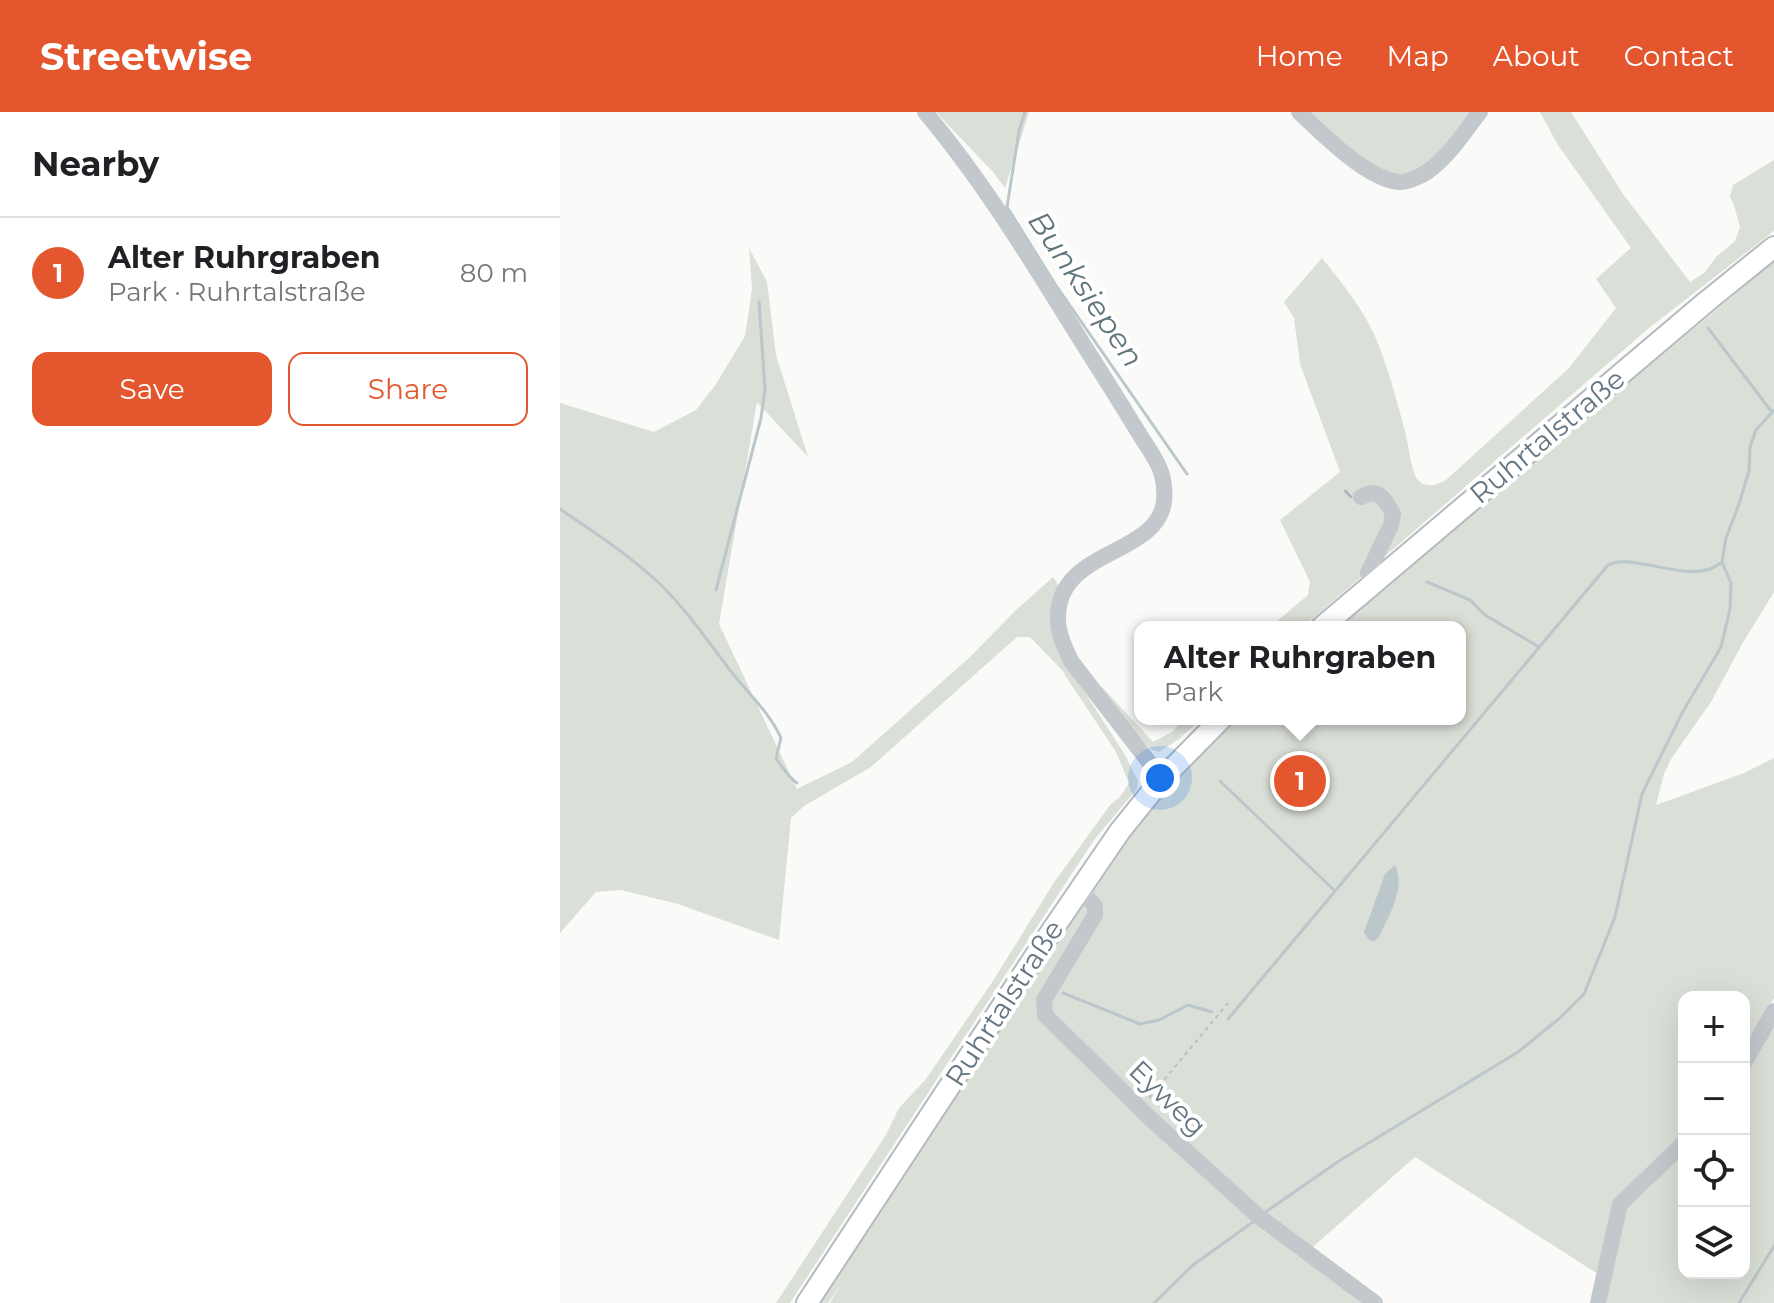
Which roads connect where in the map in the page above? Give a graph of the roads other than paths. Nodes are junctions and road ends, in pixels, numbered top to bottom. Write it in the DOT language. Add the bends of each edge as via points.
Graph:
graph roads {
  1 [pos="925,112"];
  2 [pos="1299,112"];
  3 [pos="1480,112"];
  4 [pos="1774,247"];
  5 [pos="1361,497"];
  6 [pos="1374,583"];
  7 [pos="1329,621"];
  8 [pos="1215,725"];
  9 [pos="1162,779"];
  10 [pos="1080,889"];
  11 [pos="1774,1011"];
  12 [pos="1750,1053"];
  13 [pos="1678,1149"];
  14 [pos="807,1303"];
  15 [pos="1375,1303"];
  16 [pos="1598,1303"];
  1 -- 9 [label="street" via="989,196 1160,469 1160,517 1073,577 1057,622 1071,661"];
  2 -- 3 [label="street" via="1360,165 1401,183 1426,173"];
  4 -- 6 [label="main road, Ruhrtalstraße"];
  5 -- 6 [label="street" via="1378,494 1393,514 1368,573"];
  6 -- 7 [label="main road, Ruhrtalstraße"];
  8 -- 9 [label="main road, Ruhrtalstraße"];
  9 -- 10 [label="main road, Ruhrtalstraße"];
  10 -- 14 [label="main road, Ruhrtalstraße"];
  10 -- 15 [label="street, Eyweg" via="1095,906 1095,915 1044,1000 1045,1015 1257,1215"];
  11 -- 12 [label="street"];
  13 -- 16 [label="street" via="1620,1204"];
}
